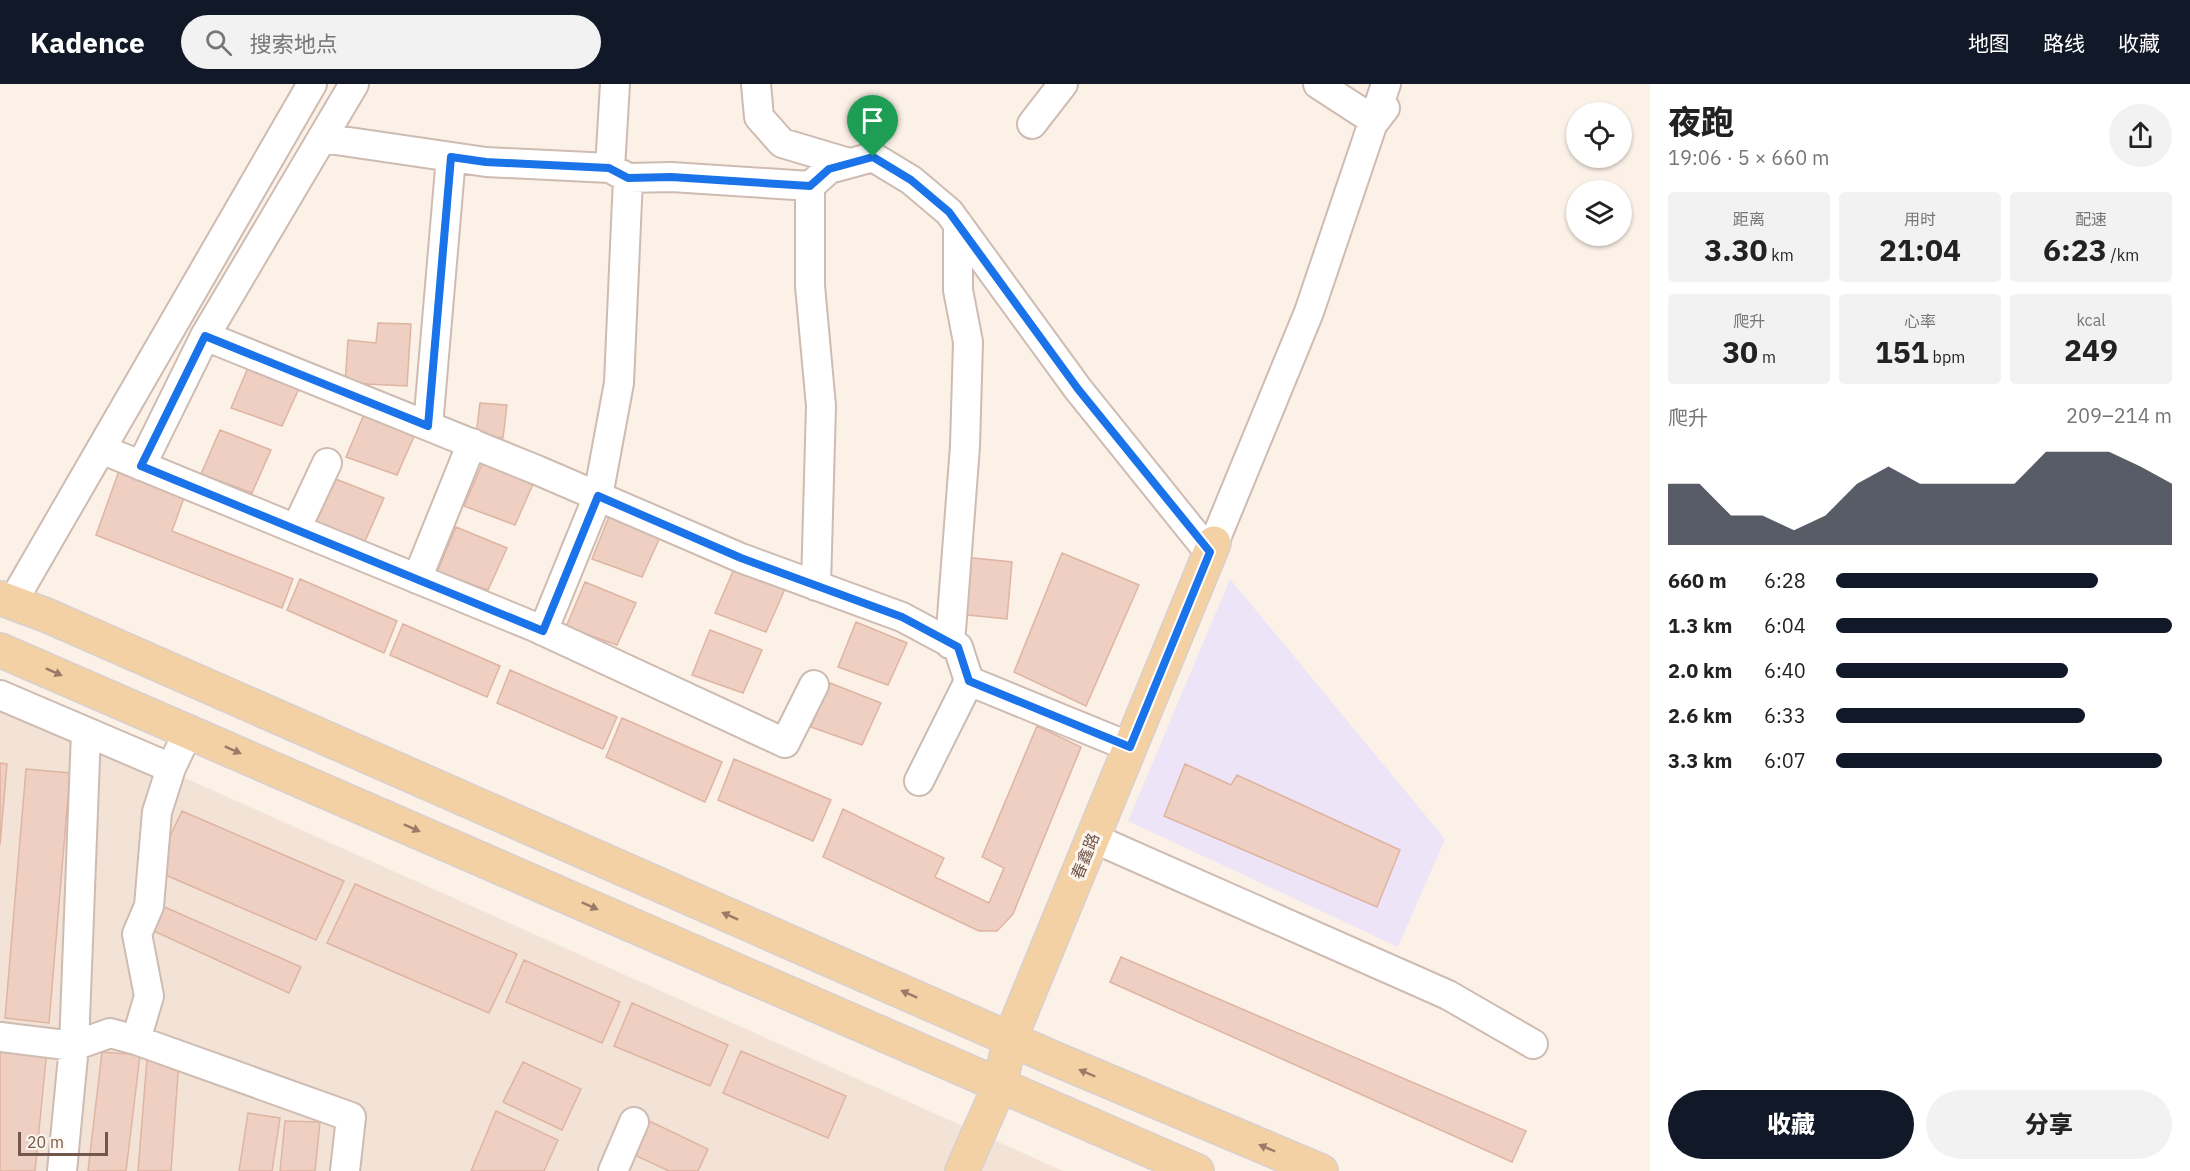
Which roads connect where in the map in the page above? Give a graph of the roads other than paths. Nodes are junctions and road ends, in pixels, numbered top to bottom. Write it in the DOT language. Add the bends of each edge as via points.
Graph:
graph roads {
  1 [pos="312,84"];
  2 [pos="354,84"];
  3 [pos="615,84"];
  4 [pos="756,84"];
  5 [pos="1063,84"];
  6 [pos="1318,84"];
  7 [pos="1386,84"];
  8 [pos="1402,84"];
  9 [pos="1376,121"];
  10 [pos="1032,124"];
  11 [pos="322,138"];
  12 [pos="451,157"];
  13 [pos="849,163"];
  14 [pos="619,173"];
  15 [pos="810,186"];
  16 [pos="958,224"];
  17 [pos="205,336"];
  18 [pos="428,426"];
  19 [pos="472,443"];
  20 [pos="100,449"];
  21 [pos="327,463"];
  22 [pos="141,466"];
  23 [pos="598,496"];
  24 [pos="296,529"];
  25 [pos="1212,548"];
  26 [pos="417,579"];
  27 [pos="816,586"];
  28 [pos="6,600"];
  29 [pos="543,631"];
  30 [pos="950,644"];
  31 [pos="0,650"];
  32 [pos="969,681"];
  33 [pos="814,685"];
  34 [pos="0,695"];
  35 [pos="189,730"];
  36 [pos="86,732"];
  37 [pos="1130,747"];
  38 [pos="171,768"];
  39 [pos="919,781"];
  40 [pos="1093,838"];
  41 [pos="0,1037"];
  42 [pos="1010,1039"];
  43 [pos="136,1040"];
  44 [pos="1533,1044"];
  45 [pos="74,1046"];
  46 [pos="996,1083"];
  47 [pos="634,1122"];
  48 [pos="62,1171"];
  49 [pos="345,1171"];
  50 [pos="613,1171"];
  51 [pos="939,1171"];
  52 [pos="962,1171"];
  53 [pos="1197,1171"];
  54 [pos="1321,1171"];
  1 -- 20 [label="street"];
  2 -- 11 [label="street"];
  3 -- 14 [label="street"];
  4 -- 13 [label="street" via="759,117 782,143"];
  5 -- 10 [label="street"];
  6 -- 9 [label="street"];
  7 -- 9 [label="street"];
  8 -- 9 [label="street"];
  9 -- 25 [label="street" via="1309,312"];
  11 -- 12 [label="street"];
  11 -- 17 [label="street"];
  12 -- 14 [label="street"];
  12 -- 18 [label="street"];
  13 -- 15 [label="street" via="829,169"];
  13 -- 16 [label="street" via="873,157 911,180"];
  14 -- 15 [label="street"];
  14 -- 23 [label="street" via="619,383"];
  15 -- 27 [label="street" via="810,286 821,406"];
  16 -- 25 [label="street" via="1078,389"];
  16 -- 30 [label="street" via="958,290 968,342 965,446"];
  17 -- 18 [label="street"];
  17 -- 22 [label="street"];
  18 -- 19 [label="street"];
  19 -- 23 [label="street"];
  19 -- 26 [label="street"];
  20 -- 22 [label="street"];
  20 -- 28 [label="street"];
  21 -- 24 [label="street"];
  22 -- 24 [label="street"];
  23 -- 27 [label="street"];
  23 -- 29 [label="street"];
  24 -- 26 [label="street"];
  25 -- 37 [label="main road, 春鑫路"];
  26 -- 29 [label="street"];
  27 -- 30 [label="street" via="902,617"];
  42 -- 28 [label="main road, one-way"];
  29 -- 33 [label="street" via="785,743"];
  30 -- 32 [label="street" via="958,647"];
  31 -- 35 [label="main road, one-way"];
  32 -- 37 [label="street"];
  32 -- 39 [label="street"];
  34 -- 36 [label="street"];
  35 -- 38 [label="street"];
  35 -- 46 [label="main road, one-way"];
  36 -- 38 [label="street"];
  36 -- 45 [label="street"];
  37 -- 40 [label="main road, 春鑫路"];
  38 -- 43 [label="street" via="157,812 149,906 137,934 149,996"];
  40 -- 42 [label="main road, 春鑫路"];
  40 -- 44 [label="street" via="1448,995"];
  41 -- 45 [label="street"];
  42 -- 46 [label="main road, 春鑫路"];
  54 -- 42 [label="main road, one-way"];
  43 -- 45 [label="street" via="110,1033"];
  43 -- 49 [label="street" via="351,1117"];
  45 -- 48 [label="street"];
  46 -- 51 [label="main road, 春鑫路" via="951,1142"];
  46 -- 52 [label="main road, 春鑫路"];
  46 -- 53 [label="main road"];
  47 -- 50 [label="street"];
}
